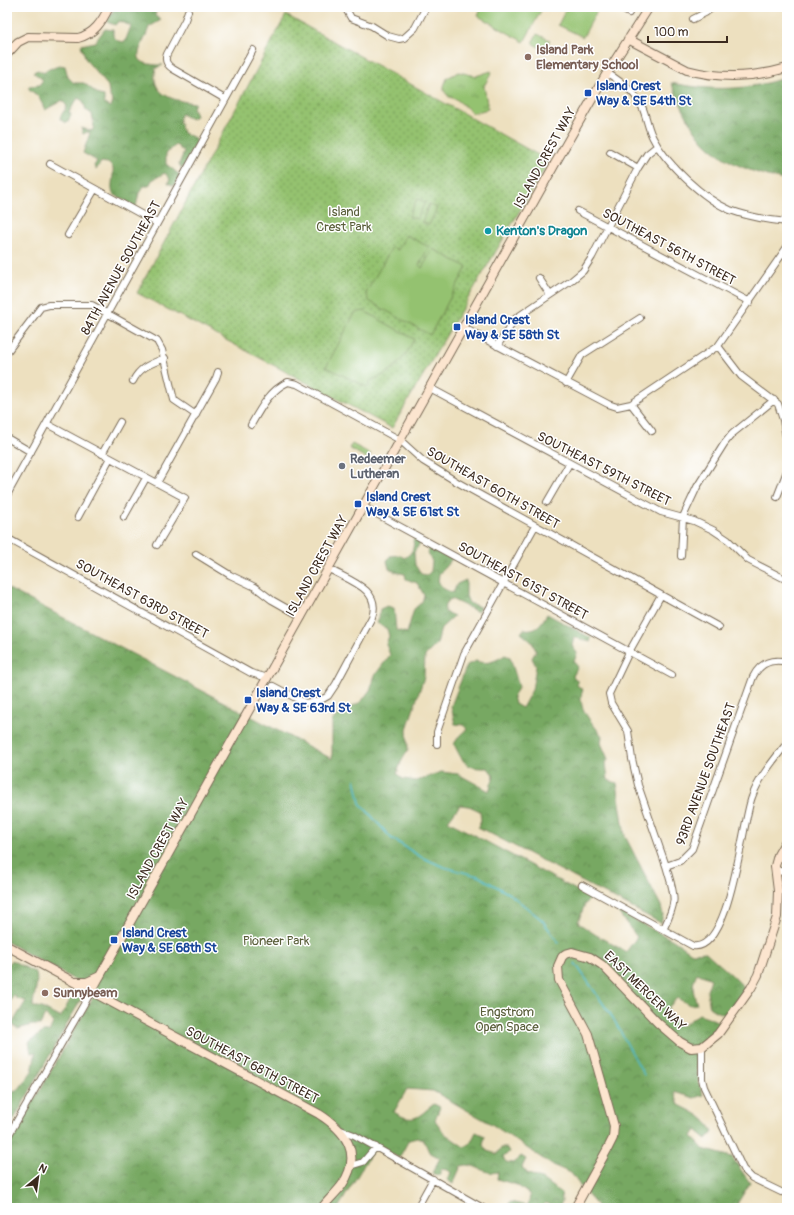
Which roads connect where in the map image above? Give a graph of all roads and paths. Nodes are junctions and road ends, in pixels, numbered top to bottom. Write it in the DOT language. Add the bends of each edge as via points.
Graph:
graph roads {
  1 [pos="109,7"];
  2 [pos="345,7"];
  3 [pos="426,7"];
  4 [pos="618,7"];
  5 [pos="649,7"];
  6 [pos="713,7"];
  7 [pos="631,10"];
  8 [pos="188,11"];
  9 [pos="693,19"];
  10 [pos="628,39"];
  11 [pos="253,50"];
  12 [pos="7,54"];
  13 [pos="787,68"];
  14 [pos="607,73"];
  15 [pos="225,100"];
  16 [pos="657,146"];
  17 [pos="610,152"];
  18 [pos="50,164"];
  19 [pos="638,168"];
  20 [pos="95,189"];
  21 [pos="578,211"];
  22 [pos="787,222"];
  23 [pos="157,223"];
  24 [pos="607,227"];
  25 [pos="68,235"];
  26 [pos="787,247"];
  27 [pos="539,278"];
  28 [pos="550,295"];
  29 [pos="750,302"];
  30 [pos="109,313"];
  31 [pos="640,318"];
  32 [pos="464,328"];
  33 [pos="497,346"];
  34 [pos="718,346"];
  35 [pos="7,352"];
  36 [pos="164,358"];
  37 [pos="218,372"];
  38 [pos="133,381"];
  39 [pos="566,383"];
  40 [pos="430,388"];
  41 [pos="774,400"];
  42 [pos="631,404"];
  43 [pos="196,415"];
  44 [pos="120,422"];
  45 [pos="47,424"];
  46 [pos="251,425"];
  47 [pos="652,431"];
  48 [pos="7,438"];
  49 [pos="400,440"];
  50 [pos="787,443"];
  51 [pos="31,452"];
  52 [pos="102,454"];
  53 [pos="110,458"];
  54 [pos="569,464"];
  55 [pos="787,471"];
  56 [pos="146,478"];
  57 [pos="157,483"];
  58 [pos="7,495"];
  59 [pos="777,497"];
  60 [pos="547,502"];
  61 [pos="364,507"];
  62 [pos="78,517"];
  63 [pos="124,517"];
  64 [pos="682,517"];
  65 [pos="535,526"];
  66 [pos="7,538"];
  67 [pos="157,545"];
  68 [pos="196,554"];
  69 [pos="681,556"];
  70 [pos="329,569"];
  71 [pos="787,580"];
  72 [pos="504,583"];
  73 [pos="661,595"];
  74 [pos="302,618"];
  75 [pos="719,627"];
  76 [pos="629,652"];
  77 [pos="787,662"];
  78 [pos="672,675"];
  79 [pos="268,678"];
  80 [pos="273,686"];
  81 [pos="787,743"];
  82 [pos="436,744"];
  83 [pos="787,839"];
  84 [pos="666,866"];
  85 [pos="775,869"];
  86 [pos="787,874"];
  87 [pos="582,885"];
  88 [pos="664,928"];
  89 [pos="7,946"];
  90 [pos="101,975"];
  91 [pos="67,979"];
  92 [pos="91,992"];
  93 [pos="702,1047"];
  94 [pos="338,1128"];
  95 [pos="7,1138"];
  96 [pos="376,1147"];
  97 [pos="350,1166"];
  98 [pos="433,1179"];
  99 [pos="781,1192"];
  100 [pos="322,1208"];
  101 [pos="416,1208"];
  102 [pos="483,1208"];
  103 [pos="575,1208"];
  1 -- 12 [label="street" via="97,28 85,36 28,37 18,42"];
  2 -- 3 [label="street" via="351,18 399,39 404,38 415,28"];
  4 -- 7 [label="street"];
  5 -- 10 [label="street, ISLAND CREST WAY"];
  6 -- 9 [label="street"];
  8 -- 15 [label="street" via="165,58 167,63 172,69"];
  10 -- 13 [label="street" via="687,70 697,72 725,77 762,75"];
  10 -- 14 [label="street, ISLAND CREST WAY"];
  11 -- 15 [label="street, 84TH AVENUE SOUTHEAST"];
  14 -- 16 [label="street" via="637,97"];
  14 -- 32 [label="street, ISLAND CREST WAY"];
  15 -- 23 [label="street, 84TH AVENUE SOUTHEAST"];
  16 -- 19 [label="street" via="647,154"];
  16 -- 22 [label="street" via="667,161 715,201 743,214"];
  17 -- 19 [label="street"];
  18 -- 20 [label="street"];
  19 -- 24 [label="street"];
  20 -- 23 [label="street"];
  20 -- 25 [label="street"];
  21 -- 24 [label="street, SOUTHEAST 56TH STREET"];
  23 -- 30 [label="street, 84TH AVENUE SOUTHEAST"];
  24 -- 28 [label="street" via="583,271"];
  24 -- 29 [label="street, SOUTHEAST 56TH STREET"];
  26 -- 29 [label="street"];
  27 -- 28 [label="street"];
  28 -- 33 [label="street" via="516,318"];
  29 -- 34 [label="street"];
  30 -- 35 [label="street" via="87,304 44,306 38,310"];
  30 -- 36 [label="street" via="153,338 160,345"];
  30 -- 45 [label="street, 84TH AVENUE SOUTHEAST"];
  31 -- 39 [label="street" via="582,355"];
  32 -- 33 [label="street"];
  32 -- 40 [label="street, ISLAND CREST WAY"];
  33 -- 39 [label="street"];
  34 -- 41 [label="street" via="742,376"];
  34 -- 42 [label="street"];
  36 -- 38 [label="street" via="143,367"];
  36 -- 43 [label="street" via="174,400"];
  37 -- 43 [label="street"];
  39 -- 42 [label="street" via="617,407"];
  40 -- 49 [label="street, ISLAND CREST WAY"];
  40 -- 54 [label="street, SOUTHEAST 59TH STREET"];
  41 -- 50 [label="street" via="781,411"];
  41 -- 64 [label="street" via="737,429 724,444"];
  42 -- 47 [label="street"];
  43 -- 57 [label="street"];
  44 -- 52 [label="street"];
  45 -- 51 [label="street, 84TH AVENUE SOUTHEAST"];
  45 -- 52 [label="street"];
  46 -- 49 [label="street, SOUTHEAST 60TH STREET" via="269,398 285,384 292,382"];
  48 -- 51 [label="street"];
  49 -- 61 [label="street, ISLAND CREST WAY"];
  49 -- 65 [label="street, SOUTHEAST 60TH STREET" via="423,461"];
  51 -- 58 [label="street, 84TH AVENUE SOUTHEAST"];
  52 -- 53 [label="street"];
  53 -- 56 [label="street"];
  53 -- 62 [label="street"];
  54 -- 60 [label="street"];
  54 -- 64 [label="street, SOUTHEAST 59TH STREET" via="661,512"];
  55 -- 59 [label="street"];
  56 -- 57 [label="street"];
  56 -- 63 [label="street"];
  57 -- 67 [label="street" via="185,498"];
  61 -- 70 [label="street, ISLAND CREST WAY"];
  61 -- 72 [label="street, SOUTHEAST 61ST STREET"];
  64 -- 69 [label="street"];
  64 -- 71 [label="street, SOUTHEAST 59TH STREET" via="717,532 748,560"];
  65 -- 72 [label="street"];
  65 -- 73 [label="street, SOUTHEAST 60TH STREET"];
  66 -- 79 [label="street, SOUTHEAST 63RD STREET" via="251,672"];
  68 -- 74 [label="street" via="255,587"];
  70 -- 74 [label="street, ISLAND CREST WAY"];
  70 -- 80 [label="street" via="371,594 374,607 372,617 328,696 305,703"];
  72 -- 76 [label="street, SOUTHEAST 61ST STREET"];
  72 -- 82 [label="street" via="464,654 437,732"];
  73 -- 75 [label="street, SOUTHEAST 60TH STREET"];
  73 -- 76 [label="street"];
  74 -- 79 [label="street, ISLAND CREST WAY"];
  76 -- 78 [label="street, SOUTHEAST 61ST STREET"];
  76 -- 84 [label="street" via="610,689 609,699 628,731 640,791"];
  77 -- 84 [label="street, 93RD AVENUE SOUTHEAST" via="767,662 757,670 692,849 680,861"];
  79 -- 90 [label="street, ISLAND CREST WAY"];
  81 -- 88 [label="street" via="752,796 728,901 711,938 702,946 693,946"];
  83 -- 85 [label="street" via="778,855"];
  84 -- 88 [label="street" via="673,889 674,905"];
  85 -- 86 [label="street"];
  85 -- 93 [label="street" via="777,917 758,975 718,1034"];
  87 -- 88 [label="street"];
  89 -- 91 [label="street, SOUTHEAST 68TH STREET"];
  90 -- 91 [label="street" via="82,982"];
  90 -- 92 [label="street, ISLAND CREST WAY"];
  91 -- 92 [label="street, SOUTHEAST 68TH STREET"];
  92 -- 94 [label="street, SOUTHEAST 68TH STREET" via="319,1114"];
  92 -- 95 [label="street, ISLAND CREST WAY"];
  93 -- 99 [label="street" via="704,1088 740,1164 752,1178"];
  93 -- 103 [label="street, EAST MERCER WAY" via="691,1048 680,1042 602,965 590,957 572,952 562,957 558,966 559,980 588,1034 614,1126 613,1138"];
  94 -- 96 [label="street, SOUTHEAST 68TH STREET"];
  94 -- 97 [label="street" via="350,1149"];
  96 -- 97 [label="street" via="363,1162"];
  96 -- 98 [label="street, SOUTHEAST 68TH STREET"];
  97 -- 100 [label="street" via="343,1183"];
  98 -- 101 [label="street"];
  98 -- 102 [label="street, SOUTHEAST 68TH STREET"];
}
